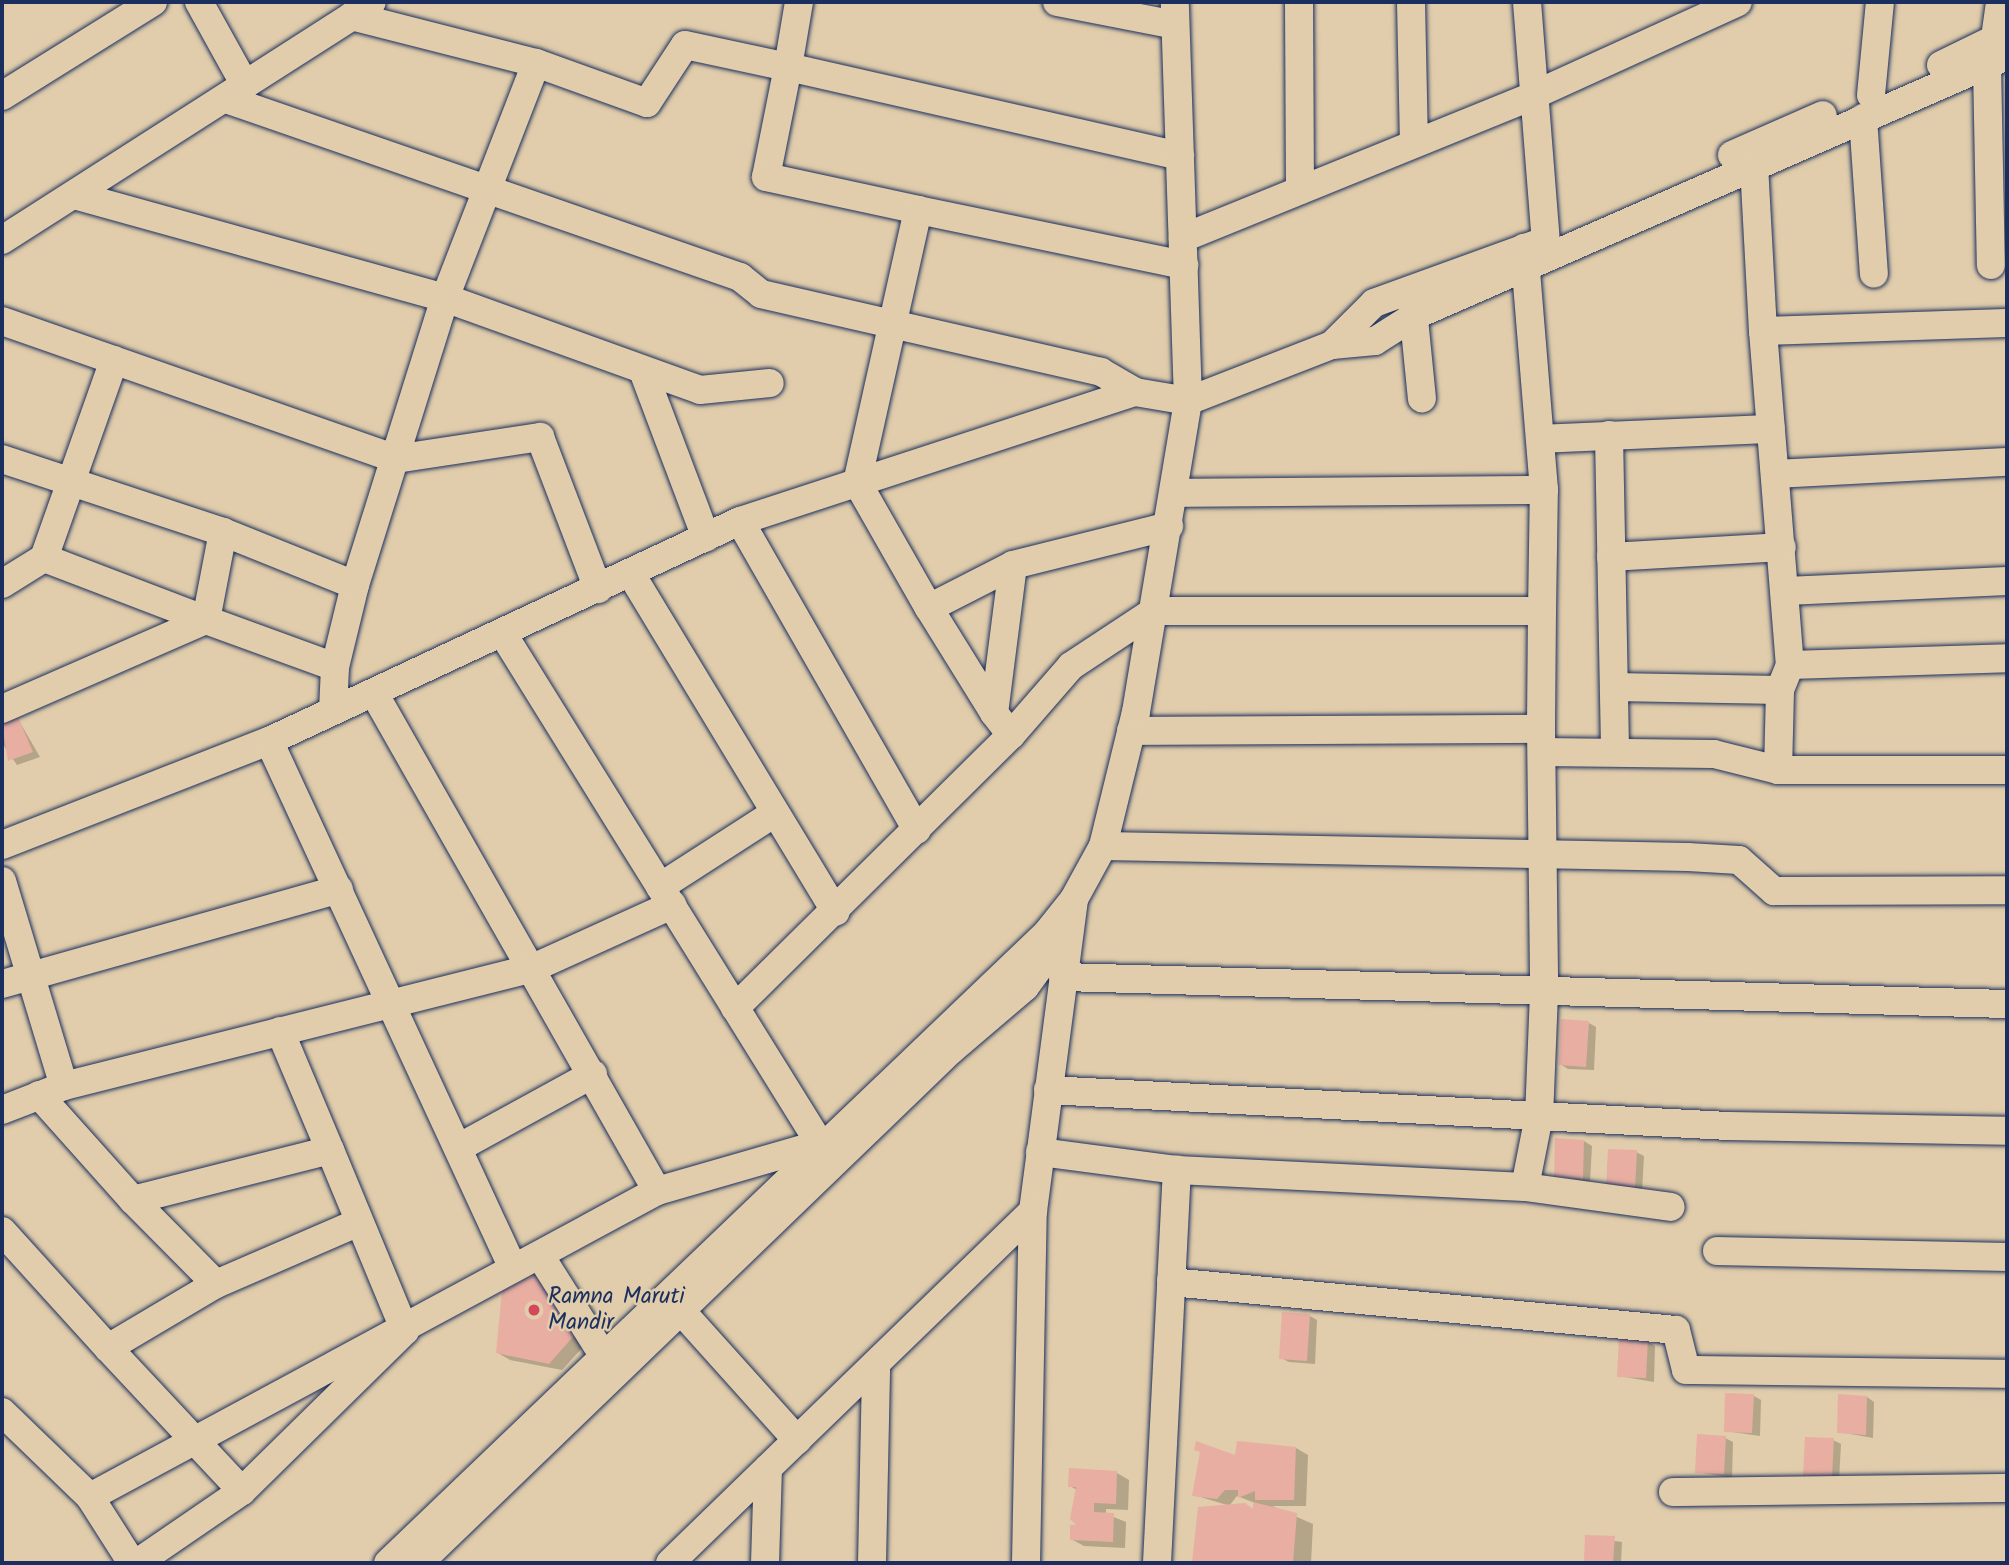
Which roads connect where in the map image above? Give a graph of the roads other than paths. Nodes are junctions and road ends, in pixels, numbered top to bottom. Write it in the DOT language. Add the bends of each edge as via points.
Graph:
graph roads {
  1 [pos="153,2"];
  2 [pos="199,2"];
  3 [pos="799,2"];
  4 [pos="1057,2"];
  5 [pos="1299,2"];
  6 [pos="1411,2"];
  7 [pos="1527,2"];
  8 [pos="1738,2"];
  9 [pos="1880,2"];
  10 [pos="2000,2"];
  11 [pos="362,9"];
  12 [pos="1175,13"];
  13 [pos="1999,48"];
  14 [pos="536,63"];
  15 [pos="788,67"];
  16 [pos="235,92"];
  17 [pos="2,96"];
  18 [pos="1532,96"];
  19 [pos="1867,107"];
  20 [pos="1818,127"];
  21 [pos="1414,141"];
  22 [pos="1180,156"];
  23 [pos="1754,165"];
  24 [pos="488,185"];
  25 [pos="1300,190"];
  26 [pos="74,194"];
  27 [pos="918,211"];
  28 [pos="2,240"];
  29 [pos="1183,252"];
  30 [pos="1536,253"];
  31 [pos="1991,265"];
  32 [pos="1874,274"];
  33 [pos="445,298"];
  34 [pos="1413,302"];
  35 [pos="2,321"];
  36 [pos="2007,323"];
  37 [pos="891,324"];
  38 [pos="1763,331"];
  39 [pos="114,360"];
  40 [pos="643,371"];
  41 [pos="770,383"];
  42 [pos="1135,392"];
  43 [pos="1422,399"];
  44 [pos="1188,401"];
  45 [pos="1771,429"];
  46 [pos="1609,435"];
  47 [pos="1541,439"];
  48 [pos="2,459"];
  49 [pos="395,459"];
  50 [pos="2007,462"];
  51 [pos="1775,474"];
  52 [pos="857,482"];
  53 [pos="72,484"];
  54 [pos="1544,490"];
  55 [pos="1174,493"];
  56 [pos="740,521"];
  57 [pos="1169,526"];
  58 [pos="223,532"];
  59 [pos="706,538"];
  60 [pos="1782,547"];
  61 [pos="1611,556"];
  62 [pos="44,558"];
  63 [pos="1013,565"];
  64 [pos="631,574"];
  65 [pos="2007,582"];
  66 [pos="2,584"];
  67 [pos="355,585"];
  68 [pos="598,589"];
  69 [pos="1786,591"];
  70 [pos="929,608"];
  71 [pos="1154,611"];
  72 [pos="1542,611"];
  73 [pos="206,620"];
  74 [pos="503,634"];
  75 [pos="2007,658"];
  76 [pos="335,667"];
  77 [pos="1785,677"];
  78 [pos="1614,687"];
  79 [pos="374,693"];
  80 [pos="2,709"];
  81 [pos="333,712"];
  82 [pos="994,713"];
  83 [pos="1131,731"];
  84 [pos="1011,735"];
  85 [pos="269,741"];
  86 [pos="1541,741"];
  87 [pos="1615,751"];
  88 [pos="2007,769"];
  89 [pos="1778,770"];
  90 [pos="775,813"];
  91 [pos="917,830"];
  92 [pos="2,845"];
  93 [pos="1103,846"];
  94 [pos="1544,854"];
  95 [pos="2,881"];
  96 [pos="339,889"];
  97 [pos="2007,890"];
  98 [pos="666,896"];
  99 [pos="1074,900"];
  100 [pos="836,912"];
  101 [pos="1047,933"];
  102 [pos="534,968"];
  103 [pos="32,976"];
  104 [pos="1063,977"];
  105 [pos="2,984"];
  106 [pos="1544,993"];
  107 [pos="391,1002"];
  108 [pos="2007,1004"];
  109 [pos="735,1008"];
  110 [pos="280,1031"];
  111 [pos="593,1074"];
  112 [pos="1048,1090"];
  113 [pos="51,1091"];
  114 [pos="2,1110"];
  115 [pos="1539,1116"];
  116 [pos="2007,1131"];
  117 [pos="820,1144"];
  118 [pos="458,1148"];
  119 [pos="330,1150"];
  120 [pos="1040,1152"];
  121 [pos="1177,1170"];
  122 [pos="1525,1187"];
  123 [pos="656,1191"];
  124 [pos="133,1200"];
  125 [pos="1671,1207"];
  126 [pos="1032,1211"];
  127 [pos="359,1222"];
  128 [pos="2,1231"];
  129 [pos="1717,1251"];
  130 [pos="541,1257"];
  131 [pos="2007,1257"];
  132 [pos="513,1268"];
  133 [pos="1171,1282"];
  134 [pos="216,1284"];
  135 [pos="682,1313"];
  136 [pos="405,1331"];
  137 [pos="108,1348"];
  138 [pos="603,1355"];
  139 [pos="876,1363"];
  140 [pos="2007,1374"];
  141 [pos="2,1412"];
  142 [pos="196,1436"];
  143 [pos="797,1440"];
  144 [pos="768,1468"];
  145 [pos="2007,1488"];
  146 [pos="242,1491"];
  147 [pos="1673,1492"];
  148 [pos="90,1497"];
  149 [pos="135,1563"];
  150 [pos="388,1563"];
  151 [pos="419,1563"];
  152 [pos="670,1563"];
  153 [pos="765,1563"];
  154 [pos="872,1563"];
  155 [pos="1026,1563"];
  156 [pos="1157,1563"];
  1 -- 17 [label="street"];
  2 -- 16 [label="street"];
  3 -- 15 [label="street"];
  4 -- 12 [label="street"];
  5 -- 25 [label="street"];
  6 -- 21 [label="street"];
  7 -- 18 [label="street"];
  8 -- 18 [label="street"];
  9 -- 19 [label="street"];
  10 -- 13 [label="street"];
  11 -- 14 [label="street"];
  11 -- 16 [label="street"];
  12 -- 22 [label="street"];
  13 -- 19 [label="street"];
  13 -- 31 [label="street"];
  14 -- 15 [label="street" via="647,103 685,45"];
  14 -- 24 [label="street"];
  15 -- 22 [label="street"];
  15 -- 27 [label="street" via="766,177"];
  16 -- 24 [label="street"];
  16 -- 26 [label="street"];
  18 -- 21 [label="street"];
  18 -- 30 [label="street"];
  19 -- 20 [label="street"];
  19 -- 32 [label="street"];
  20 -- 23 [label="street"];
  20 -- 30 [label="street"];
  21 -- 25 [label="street"];
  22 -- 29 [label="street"];
  23 -- 30 [label="street"];
  23 -- 38 [label="street"];
  24 -- 33 [label="street"];
  24 -- 37 [label="street" via="740,276 761,294"];
  25 -- 29 [label="street"];
  26 -- 28 [label="street"];
  26 -- 33 [label="street"];
  27 -- 29 [label="street"];
  27 -- 37 [label="street"];
  29 -- 44 [label="street"];
  30 -- 34 [label="street"];
  30 -- 47 [label="street"];
  33 -- 40 [label="street"];
  33 -- 49 [label="street"];
  34 -- 43 [label="street"];
  34 -- 44 [label="street" via="1359,312 1332,345"];
  35 -- 39 [label="street"];
  36 -- 38 [label="street"];
  37 -- 42 [label="street" via="1101,372"];
  37 -- 52 [label="street"];
  38 -- 45 [label="street"];
  39 -- 49 [label="street"];
  39 -- 53 [label="street"];
  40 -- 41 [label="street" via="700,390"];
  40 -- 59 [label="street"];
  42 -- 44 [label="street"];
  42 -- 52 [label="street"];
  44 -- 55 [label="street"];
  45 -- 46 [label="street"];
  45 -- 51 [label="street"];
  46 -- 47 [label="street"];
  46 -- 61 [label="street"];
  47 -- 54 [label="street"];
  48 -- 53 [label="street"];
  49 -- 67 [label="street"];
  49 -- 68 [label="street" via="540,437"];
  50 -- 51 [label="street"];
  51 -- 60 [label="street"];
  52 -- 56 [label="street"];
  52 -- 70 [label="street"];
  53 -- 58 [label="street"];
  53 -- 62 [label="street"];
  54 -- 55 [label="street"];
  54 -- 72 [label="street"];
  55 -- 57 [label="street"];
  56 -- 59 [label="street"];
  56 -- 91 [label="street"];
  57 -- 63 [label="street"];
  57 -- 71 [label="street"];
  58 -- 67 [label="street"];
  58 -- 73 [label="street"];
  59 -- 64 [label="street"];
  60 -- 61 [label="street"];
  60 -- 69 [label="street"];
  61 -- 78 [label="street"];
  62 -- 66 [label="street"];
  62 -- 73 [label="street"];
  63 -- 70 [label="street"];
  63 -- 82 [label="street"];
  64 -- 68 [label="street"];
  64 -- 90 [label="street"];
  65 -- 69 [label="street"];
  67 -- 76 [label="street"];
  68 -- 74 [label="street"];
  69 -- 77 [label="street"];
  70 -- 82 [label="street"];
  71 -- 72 [label="street"];
  71 -- 83 [label="street"];
  71 -- 84 [label="street" via="1071,666"];
  72 -- 86 [label="street"];
  73 -- 76 [label="street"];
  73 -- 80 [label="street"];
  74 -- 79 [label="street"];
  74 -- 98 [label="street"];
  75 -- 77 [label="street"];
  76 -- 81 [label="street"];
  77 -- 78 [label="street"];
  77 -- 89 [label="street"];
  78 -- 87 [label="street"];
  79 -- 81 [label="street"];
  79 -- 102 [label="street"];
  81 -- 85 [label="street"];
  82 -- 84 [label="street"];
  83 -- 86 [label="street"];
  83 -- 93 [label="street"];
  84 -- 91 [label="street"];
  85 -- 92 [label="street"];
  85 -- 96 [label="street"];
  86 -- 87 [label="street"];
  86 -- 94 [label="street"];
  87 -- 89 [label="street" via="1714,754"];
  88 -- 89 [label="street"];
  90 -- 98 [label="street"];
  90 -- 100 [label="street"];
  91 -- 100 [label="street"];
  93 -- 94 [label="street"];
  93 -- 99 [label="street"];
  94 -- 97 [label="street" via="1739,860 1774,891"];
  94 -- 106 [label="street"];
  95 -- 103 [label="street"];
  96 -- 103 [label="street"];
  96 -- 107 [label="street"];
  98 -- 102 [label="street"];
  98 -- 109 [label="street"];
  99 -- 101 [label="street"];
  99 -- 104 [label="street"];
  100 -- 109 [label="street"];
  101 -- 117 [label="street"];
  101 -- 135 [label="street" via="1045,959 1025,987 941,1060"];
  102 -- 107 [label="street"];
  102 -- 111 [label="street"];
  103 -- 105 [label="street"];
  103 -- 113 [label="street"];
  104 -- 106 [label="street"];
  104 -- 112 [label="street"];
  106 -- 108 [label="street"];
  106 -- 115 [label="street"];
  107 -- 110 [label="street"];
  107 -- 118 [label="street"];
  109 -- 117 [label="street"];
  110 -- 113 [label="street"];
  110 -- 119 [label="street"];
  111 -- 118 [label="street"];
  111 -- 123 [label="street"];
  112 -- 115 [label="street"];
  112 -- 120 [label="street"];
  113 -- 114 [label="street"];
  113 -- 124 [label="street"];
  115 -- 116 [label="street"];
  115 -- 122 [label="street"];
  117 -- 123 [label="street"];
  117 -- 138 [label="street"];
  118 -- 132 [label="street"];
  119 -- 124 [label="street"];
  119 -- 127 [label="street"];
  120 -- 121 [label="street"];
  120 -- 126 [label="street"];
  121 -- 122 [label="street"];
  121 -- 133 [label="street"];
  122 -- 125 [label="street"];
  123 -- 130 [label="street"];
  124 -- 134 [label="street"];
  126 -- 139 [label="street"];
  126 -- 155 [label="street"];
  127 -- 134 [label="street"];
  127 -- 136 [label="street"];
  128 -- 137 [label="street"];
  129 -- 131 [label="street"];
  130 -- 132 [label="street"];
  130 -- 138 [label="street"];
  132 -- 136 [label="street"];
  133 -- 140 [label="street" via="1676,1330 1686,1370"];
  133 -- 156 [label="street"];
  134 -- 137 [label="street"];
  135 -- 143 [label="street"];
  135 -- 151 [label="street"];
  136 -- 142 [label="street"];
  136 -- 146 [label="street"];
  137 -- 142 [label="street"];
  138 -- 150 [label="street"];
  139 -- 143 [label="street"];
  139 -- 154 [label="street"];
  141 -- 148 [label="street"];
  142 -- 146 [label="street"];
  142 -- 148 [label="street"];
  143 -- 144 [label="street"];
  144 -- 152 [label="street"];
  144 -- 153 [label="street"];
  145 -- 147 [label="street"];
  146 -- 149 [label="street"];
  148 -- 149 [label="street"];
}
